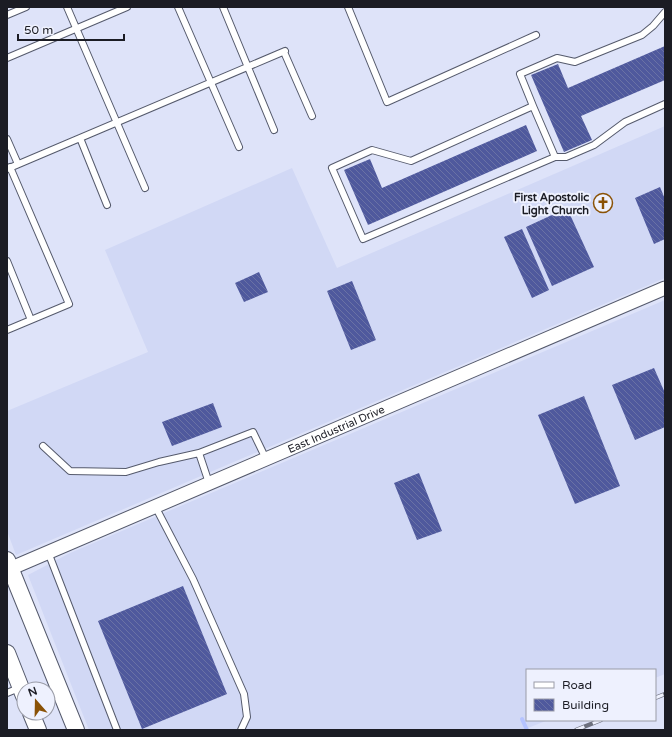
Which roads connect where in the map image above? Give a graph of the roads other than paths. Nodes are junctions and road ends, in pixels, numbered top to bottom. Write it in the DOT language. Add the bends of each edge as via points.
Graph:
graph roads {
  1 [pos="26,7"];
  2 [pos="67,7"];
  3 [pos="127,7"];
  4 [pos="178,7"];
  5 [pos="223,7"];
  6 [pos="348,7"];
  7 [pos="665,12"];
  8 [pos="7,15"];
  9 [pos="76,29"];
  10 [pos="536,35"];
  11 [pos="7,58"];
  12 [pos="249,66"];
  13 [pos="210,83"];
  14 [pos="665,104"];
  15 [pos="533,106"];
  16 [pos="312,116"];
  17 [pos="118,122"];
  18 [pos="274,130"];
  19 [pos="80,138"];
  20 [pos="7,139"];
  21 [pos="239,147"];
  22 [pos="555,157"];
  23 [pos="18,164"];
  24 [pos="9,168"];
  25 [pos="145,188"];
  26 [pos="107,205"];
  27 [pos="7,261"];
  28 [pos="665,288"];
  29 [pos="31,320"];
  30 [pos="7,330"];
  31 [pos="43,446"];
  32 [pos="199,453"];
  33 [pos="266,459"];
  34 [pos="209,483"];
  35 [pos="155,506"];
  36 [pos="48,552"];
  37 [pos="8,566"];
  38 [pos="7,653"];
  39 [pos="16,688"];
  40 [pos="76,730"];
  41 [pos="117,730"];
  42 [pos="241,730"];
  1 -- 8 [label="lane"];
  2 -- 9 [label="lane"];
  3 -- 9 [label="lane"];
  4 -- 13 [label="lane"];
  5 -- 12 [label="lane"];
  6 -- 10 [label="lane" via="387,102"];
  7 -- 15 [label="lane" via="642,35 575,62 558,58 520,74"];
  9 -- 11 [label="lane"];
  9 -- 17 [label="lane"];
  12 -- 13 [label="lane"];
  12 -- 16 [label="lane" via="284,51"];
  12 -- 18 [label="lane"];
  13 -- 17 [label="lane"];
  13 -- 21 [label="lane"];
  14 -- 22 [label="lane" via="625,122 594,145 566,157"];
  15 -- 22 [label="lane"];
  15 -- 22 [label="lane" via="411,161 372,150 332,168 363,239"];
  17 -- 19 [label="lane"];
  17 -- 25 [label="lane"];
  19 -- 23 [label="lane"];
  19 -- 26 [label="lane"];
  20 -- 23 [label="lane"];
  23 -- 24 [label="lane"];
  24 -- 29 [label="lane" via="69,304"];
  27 -- 29 [label="lane"];
  28 -- 33 [label="street, East Industrial Drive"];
  29 -- 30 [label="lane"];
  31 -- 32 [label="lane" via="70,471 126,472"];
  32 -- 33 [label="lane" via="253,432"];
  32 -- 34 [label="lane"];
  33 -- 34 [label="street, East Industrial Drive"];
  34 -- 35 [label="street, East Industrial Drive"];
  35 -- 36 [label="street, East Industrial Drive"];
  35 -- 42 [label="lane" via="193,579 244,694 247,717"];
  36 -- 37 [label="street, East Industrial Drive"];
  36 -- 41 [label="lane"];
  37 -- 40 [label="street"];
  38 -- 39 [label="street"];
}
